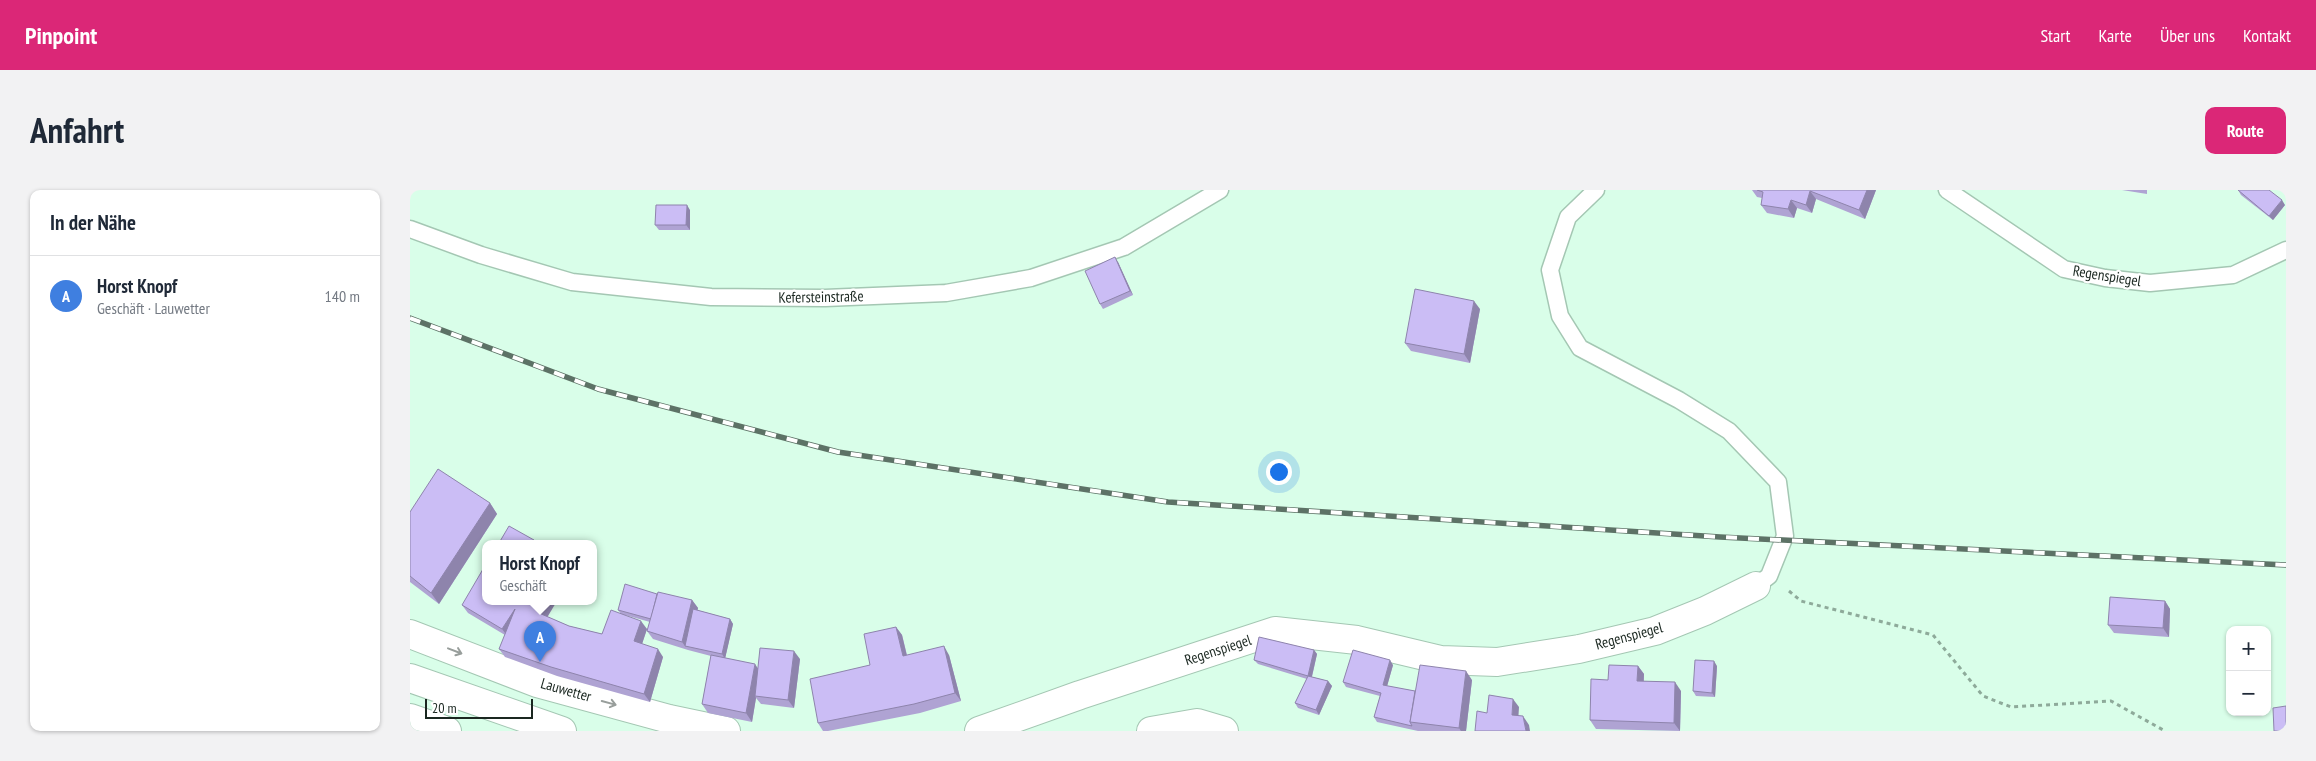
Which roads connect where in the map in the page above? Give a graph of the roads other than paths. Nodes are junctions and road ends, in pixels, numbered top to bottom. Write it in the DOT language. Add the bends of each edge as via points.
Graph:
graph roads {
  1 [pos="1220,190"];
  2 [pos="1596,190"];
  3 [pos="1947,190"];
  4 [pos="410,229"];
  5 [pos="2286,250"];
  6 [pos="1763,581"];
  7 [pos="410,634"];
  8 [pos="410,678"];
  9 [pos="410,718"];
  10 [pos="447,731"];
  11 [pos="562,731"];
  12 [pos="726,731"];
  13 [pos="979,731"];
  14 [pos="1151,731"];
  15 [pos="1224,731"];
  1 -- 4 [label="lane, Kefersteinstraße" via="1124,247 1031,278 946,293 825,298 711,296 572,282 481,256"];
  2 -- 6 [label="lane" via="1568,217 1550,270 1560,316 1580,348 1679,400 1729,431 1778,482 1785,536"];
  3 -- 5 [label="lane, Regenspiegel" via="2064,269 2105,278 2150,283 2232,275"];
  6 -- 13 [label="street, Regenspiegel" via="1705,611 1654,631 1579,649 1497,662 1441,660 1357,640 1275,631"];
  7 -- 12 [label="street, Lauwetter, one-way" via="537,683"];
  8 -- 11 [label="street"];
  9 -- 10 [label="street"];
  14 -- 15 [label="street" via="1197,723"];
}
